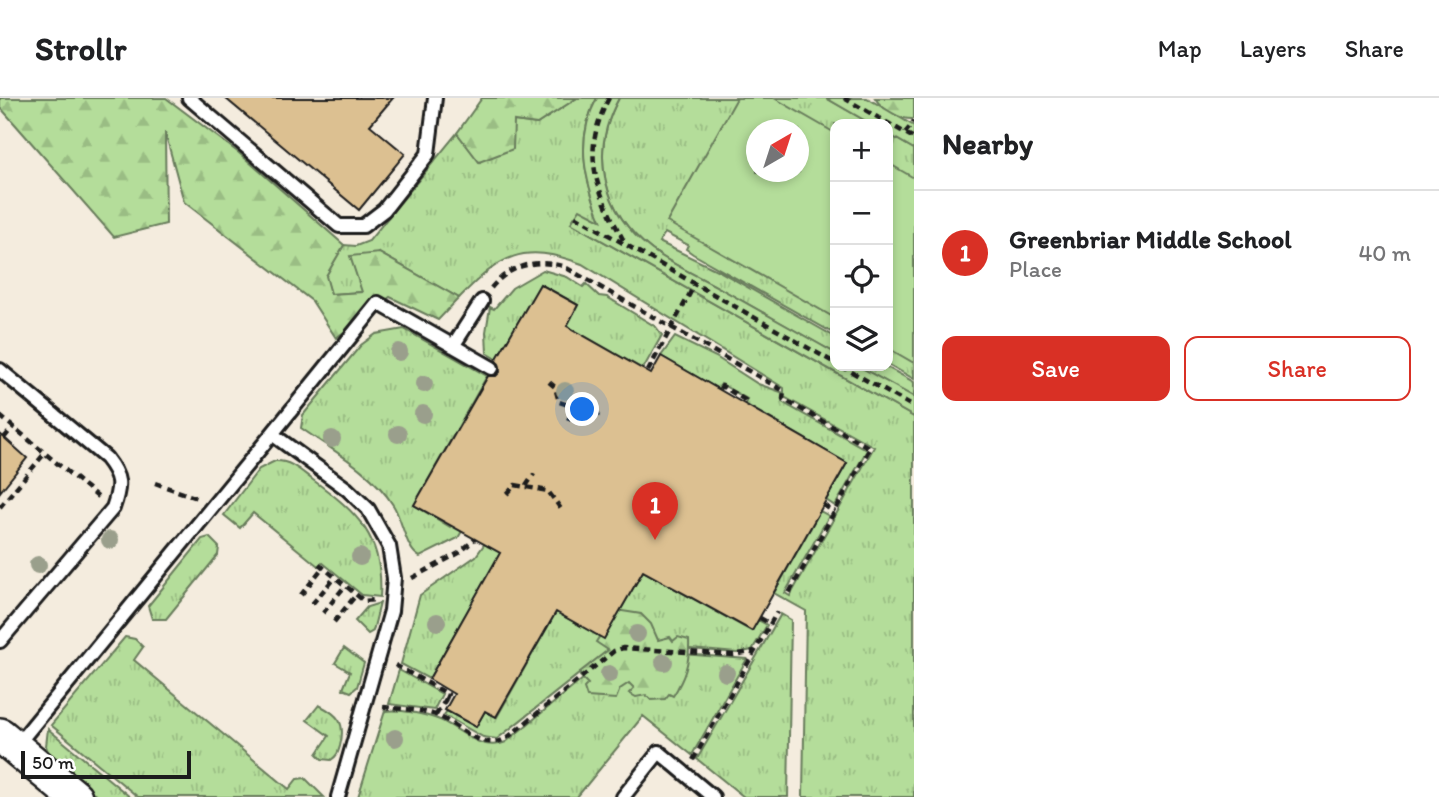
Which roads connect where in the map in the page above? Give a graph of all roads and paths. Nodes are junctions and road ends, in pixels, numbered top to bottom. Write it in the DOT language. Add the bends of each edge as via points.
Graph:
graph roads {
  1 [pos="189,98"];
  2 [pos="435,98"];
  3 [pos="608,98"];
  4 [pos="845,98"];
  5 [pos="914,122"];
  6 [pos="905,133"];
  7 [pos="914,138"];
  8 [pos="576,216"];
  9 [pos="625,244"];
  10 [pos="695,284"];
  11 [pos="482,301"];
  12 [pos="671,328"];
  13 [pos="453,346"];
  14 [pos="830,360"];
  15 [pos="492,368"];
  16 [pos="0,370"];
  17 [pos="648,371"];
  18 [pos="850,371"];
  19 [pos="549,382"];
  20 [pos="720,389"];
  21 [pos="744,403"];
  22 [pos="576,407"];
  23 [pos="914,407"];
  24 [pos="600,415"];
  25 [pos="0,416"];
  26 [pos="568,420"];
  27 [pos="13,426"];
  28 [pos="272,434"];
  29 [pos="4,438"];
  30 [pos="45,453"];
  31 [pos="534,474"];
  32 [pos="155,483"];
  33 [pos="526,486"];
  34 [pos="507,494"];
  35 [pos="100,499"];
  36 [pos="202,500"];
  37 [pos="823,505"];
  38 [pos="0,507"];
  39 [pos="561,509"];
  40 [pos="835,512"];
  41 [pos="475,539"];
  42 [pos="335,577"];
  43 [pos="412,578"];
  44 [pos="345,586"];
  45 [pos="301,595"];
  46 [pos="356,595"];
  47 [pos="788,595"];
  48 [pos="380,600"];
  49 [pos="313,604"];
  50 [pos="778,612"];
  51 [pos="323,613"];
  52 [pos="760,618"];
  53 [pos="334,622"];
  54 [pos="771,624"];
  55 [pos="0,641"];
  56 [pos="755,651"];
  57 [pos="395,665"];
  58 [pos="383,706"];
  59 [pos="436,715"];
  60 [pos="8,741"];
  61 [pos="685,774"];
  62 [pos="75,797"];
  63 [pos="338,797"];
  64 [pos="623,797"];
  65 [pos="713,797"];
  1 -- 2 [label="lane" via="339,226 363,226 384,209 428,154"];
  3 -- 9 [label="path" via="593,133 593,160 597,187"];
  4 -- 6 [label="path"];
  5 -- 6 [label="path"];
  6 -- 7 [label="path"];
  8 -- 9 [label="path"];
  9 -- 10 [label="path"];
  10 -- 12 [label="path"];
  10 -- 14 [label="path"];
  11 -- 12 [label="path" via="511,272 533,262 547,262 595,282"];
  11 -- 13 [label="lane"];
  12 -- 17 [label="path"];
  12 -- 40 [label="path" via="784,391 783,399 870,448"];
  13 -- 15 [label="lane"];
  13 -- 28 [label="lane" via="378,303"];
  16 -- 55 [label="lane" via="106,458 120,475 113,509"];
  18 -- 23 [label="path"];
  19 -- 22 [label="path" via="559,402"];
  20 -- 21 [label="path" via="722,386"];
  22 -- 24 [label="path"];
  22 -- 26 [label="path"];
  25 -- 27 [label="path"];
  27 -- 29 [label="path"];
  27 -- 30 [label="path"];
  28 -- 60 [label="lane"];
  28 -- 63 [label="lane" via="368,509 389,546 394,578 391,611"];
  30 -- 35 [label="path"];
  30 -- 38 [label="path"];
  31 -- 33 [label="path"];
  32 -- 36 [label="path"];
  33 -- 34 [label="path" via="514,485"];
  33 -- 39 [label="path" via="548,491"];
  37 -- 40 [label="path"];
  40 -- 47 [label="path"];
  41 -- 43 [label="path"];
  42 -- 44 [label="path"];
  42 -- 45 [label="path" via="321,566"];
  42 -- 49 [label="path"];
  44 -- 46 [label="path"];
  44 -- 51 [label="path"];
  46 -- 48 [label="path" via="364,601"];
  46 -- 53 [label="path"];
  50 -- 54 [label="path"];
  52 -- 54 [label="path"];
  54 -- 56 [label="path"];
  56 -- 59 [label="path" via="734,655 631,647 614,651 495,743"];
  56 -- 61 [label="path"];
  57 -- 59 [label="path" via="448,694"];
  58 -- 59 [label="path"];
  60 -- 62 [label="street"];
  61 -- 64 [label="lane" via="659,752"];
  61 -- 65 [label="lane"];
}
